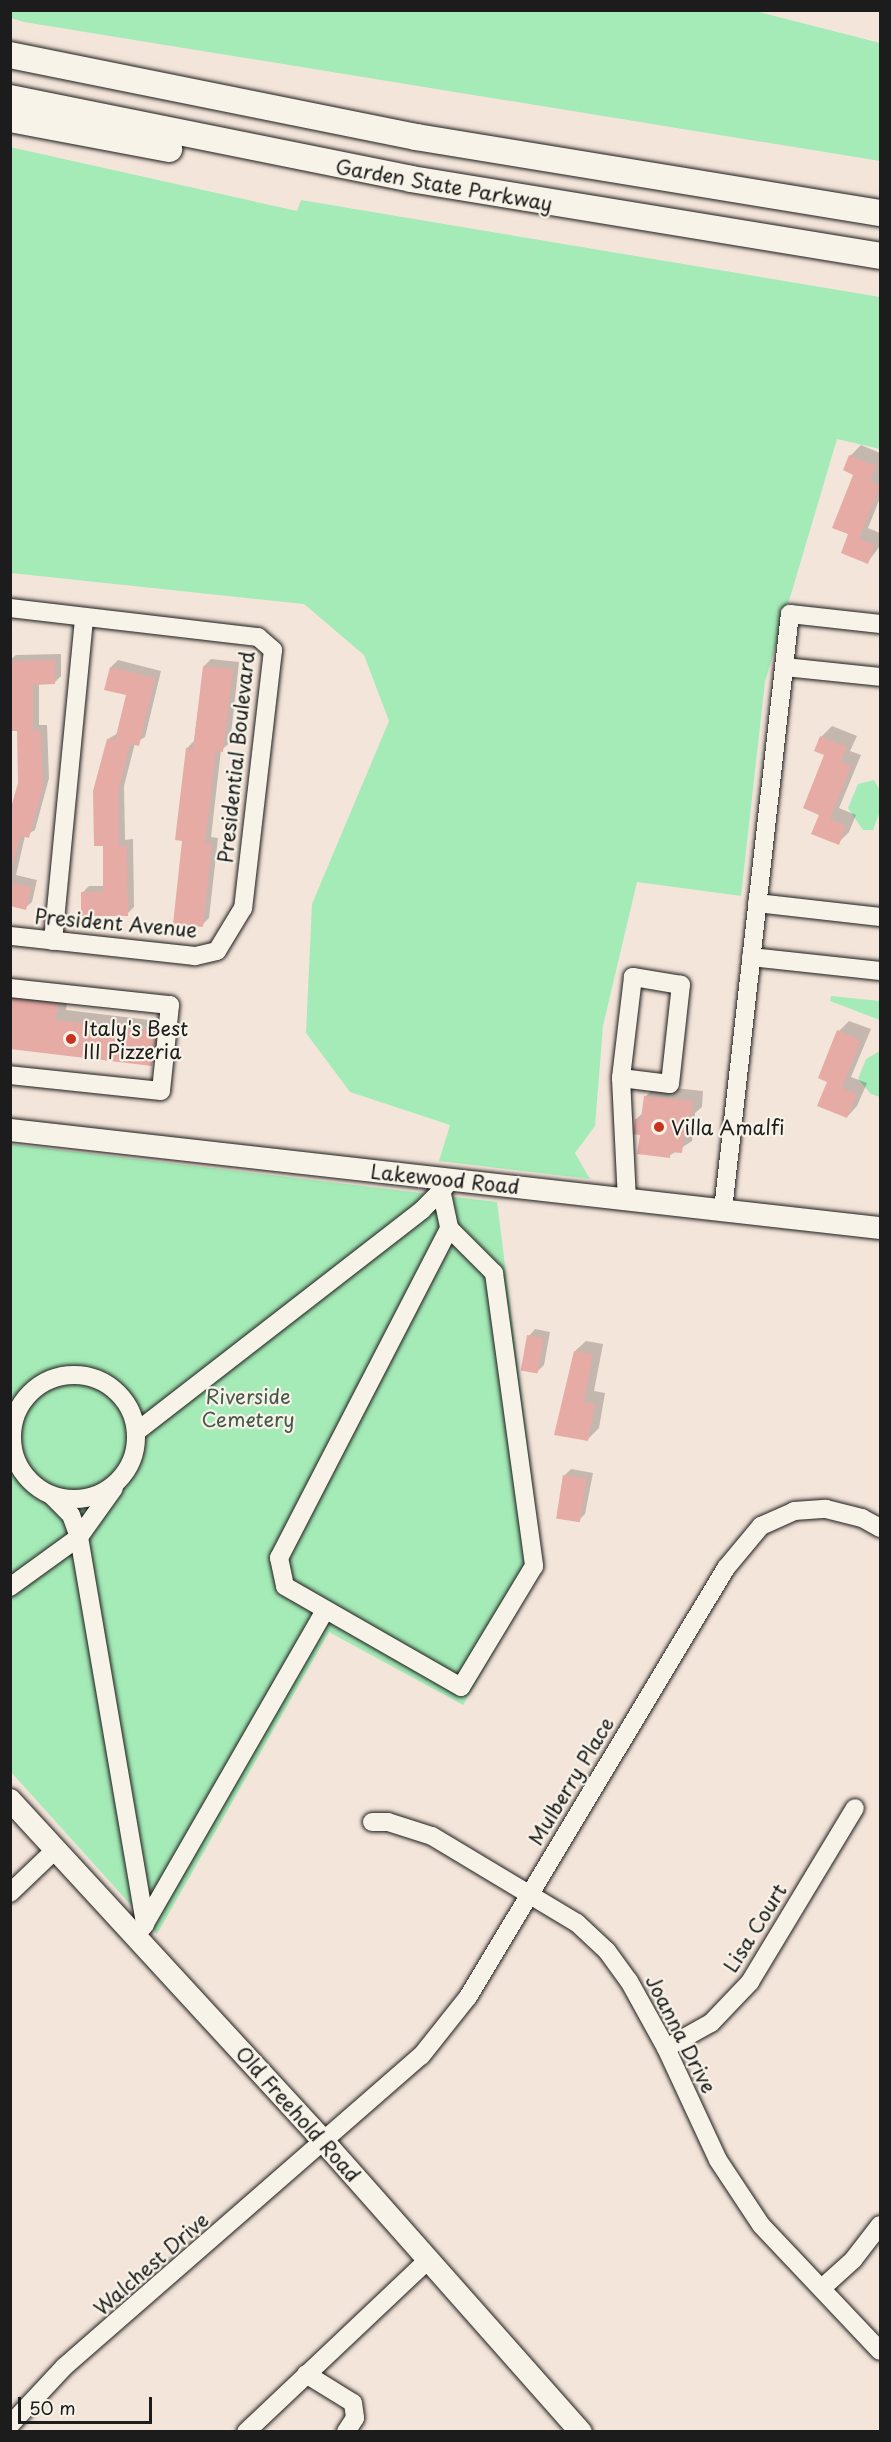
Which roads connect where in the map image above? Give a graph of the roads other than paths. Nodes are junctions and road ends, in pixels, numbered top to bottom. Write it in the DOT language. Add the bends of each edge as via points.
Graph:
graph roads {
  1 [pos="10,39"];
  2 [pos="10,55"];
  3 [pos="10,98"];
  4 [pos="260,106"];
  5 [pos="10,119"];
  6 [pos="539,201"];
  7 [pos="880,213"];
  8 [pos="880,256"];
  9 [pos="10,608"];
  10 [pos="84,617"];
  11 [pos="880,624"];
  12 [pos="784,667"];
  13 [pos="880,677"];
  14 [pos="757,903"];
  15 [pos="880,917"];
  16 [pos="10,936"];
  17 [pos="53,941"];
  18 [pos="217,951"];
  19 [pos="751,957"];
  20 [pos="880,971"];
  21 [pos="10,988"];
  22 [pos="10,1075"];
  23 [pos="621,1078"];
  24 [pos="10,1130"];
  25 [pos="445,1187"];
  26 [pos="627,1199"];
  27 [pos="723,1210"];
  28 [pos="449,1227"];
  29 [pos="880,1228"];
  30 [pos="18,1396"];
  31 [pos="136,1432"];
  32 [pos="126,1472"];
  33 [pos="51,1495"];
  34 [pos="880,1528"];
  35 [pos="79,1537"];
  36 [pos="10,1587"];
  37 [pos="324,1612"];
  38 [pos="10,1800"];
  39 [pos="855,1808"];
  40 [pos="372,1822"];
  41 [pos="55,1850"];
  42 [pos="10,1893"];
  43 [pos="530,1893"];
  44 [pos="141,1931"];
  45 [pos="666,2048"];
  46 [pos="325,2143"];
  47 [pos="880,2225"];
  48 [pos="429,2259"];
  49 [pos="822,2288"];
  50 [pos="880,2351"];
  51 [pos="306,2374"];
  52 [pos="10,2425"];
  53 [pos="246,2432"];
  54 [pos="346,2432"];
  55 [pos="581,2432"];
  1 -- 4 [label="highway"];
  2 -- 4 [label="highway"];
  3 -- 6 [label="highway, Garden State Parkway" via="281,156"];
  4 -- 7 [label="highway" via="416,137"];
  5 -- 6 [label="highway" via="104,139 446,191"];
  6 -- 8 [label="highway, Garden State Parkway"];
  9 -- 10 [label="street, Presidential Boulevard"];
  10 -- 17 [label="street"];
  10 -- 18 [label="street, Presidential Boulevard" via="258,637 273,650 243,908"];
  11 -- 12 [label="street" via="790,614"];
  12 -- 13 [label="street"];
  12 -- 14 [label="street"];
  14 -- 15 [label="street"];
  14 -- 19 [label="street"];
  16 -- 17 [label="street, President Avenue"];
  17 -- 18 [label="street, President Avenue" via="195,956"];
  19 -- 20 [label="street"];
  19 -- 27 [label="street"];
  21 -- 22 [label="street" via="170,1005 160,1091"];
  23 -- 23 [label="street" via="633,977 681,985 670,1084"];
  23 -- 26 [label="street"];
  24 -- 25 [label="main road, Lakewood Road"];
  25 -- 26 [label="main road, Lakewood Road"];
  25 -- 28 [label="street"];
  25 -- 31 [label="street"];
  26 -- 27 [label="main road, Lakewood Road"];
  27 -- 29 [label="main road, Lakewood Road"];
  28 -- 37 [label="street" via="279,1558 285,1586"];
  28 -- 37 [label="street" via="494,1273 534,1566 461,1687"];
  30 -- 31 [label="street" via="61,1376 93,1378 120,1394 132,1413"];
  30 -- 33 [label="street" via="15,1455 35,1485"];
  31 -- 32 [label="street" via="134,1453"];
  32 -- 33 [label="street" via="98,1494 82,1498"];
  32 -- 35 [label="street"];
  33 -- 35 [label="street" via="71,1515"];
  34 -- 43 [label="street, Mulberry Place" via="862,1518 826,1509 794,1511 761,1526 726,1568"];
  35 -- 36 [label="street"];
  35 -- 44 [label="street"];
  37 -- 44 [label="street"];
  38 -- 41 [label="main road, Old Freehold Road"];
  39 -- 45 [label="street, Lisa Court" via="750,1982 711,2024"];
  40 -- 43 [label="street, Joanna Drive" via="388,1822 432,1836"];
  41 -- 42 [label="street"];
  41 -- 44 [label="main road, Old Freehold Road"];
  43 -- 45 [label="street, Joanna Drive" via="577,1923 607,1951 629,1981"];
  43 -- 46 [label="street, Mulberry Place" via="468,1998 421,2056"];
  44 -- 46 [label="main road, Old Freehold Road"];
  45 -- 49 [label="street, Joanna Drive" via="718,2160 761,2224"];
  46 -- 48 [label="main road, Old Freehold Road"];
  46 -- 52 [label="street, Walchest Drive" via="64,2367"];
  47 -- 49 [label="street" via="853,2260"];
  48 -- 51 [label="street"];
  48 -- 55 [label="main road, Old Freehold Road"];
  49 -- 50 [label="street, Joanna Drive"];
  51 -- 53 [label="street"];
  51 -- 54 [label="street" via="352,2403 355,2418"];
}
